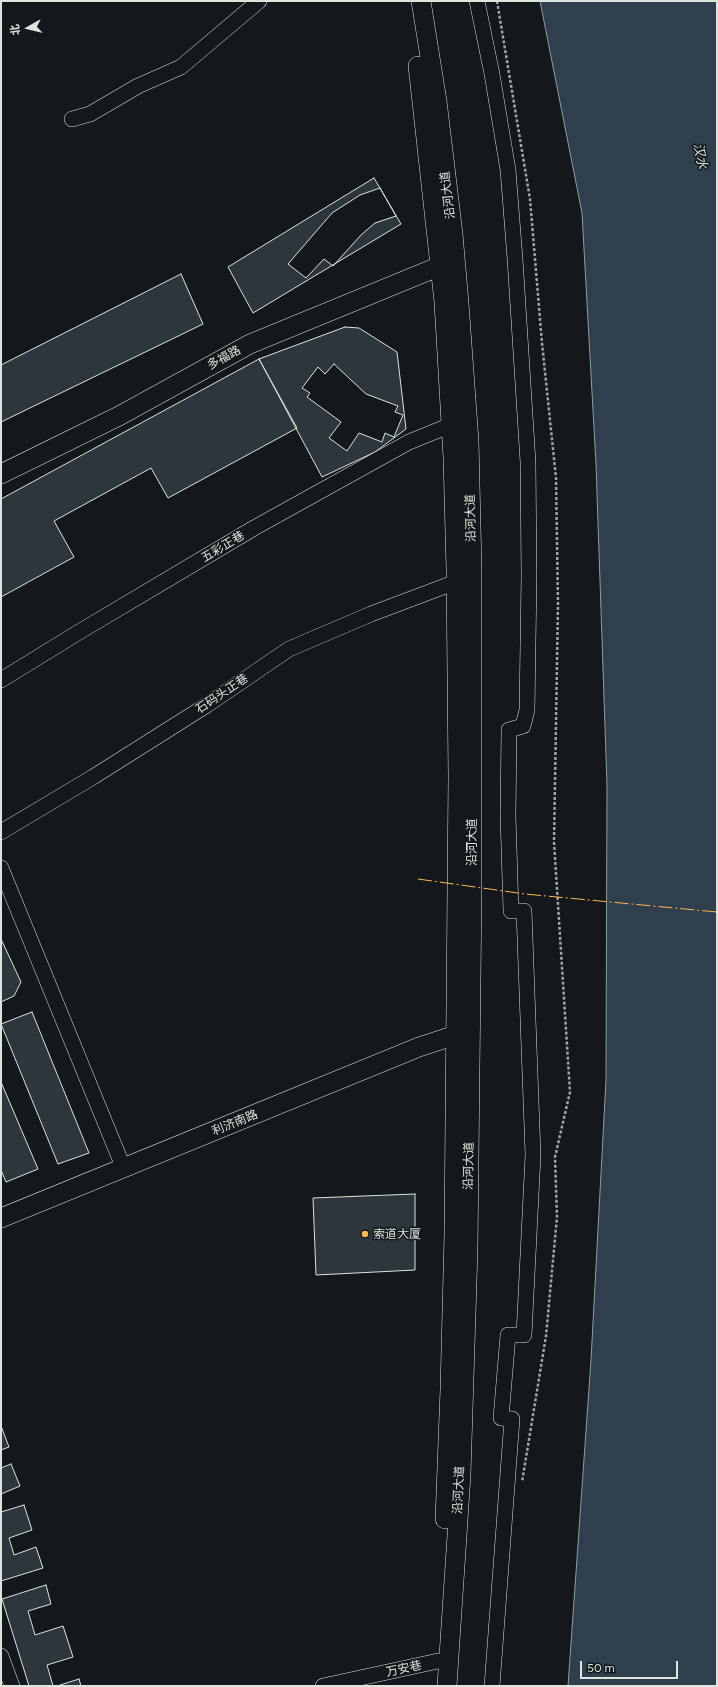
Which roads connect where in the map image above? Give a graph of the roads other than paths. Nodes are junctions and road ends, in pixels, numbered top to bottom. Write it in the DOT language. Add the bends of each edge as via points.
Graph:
graph roads {
  1 [pos="259,1"];
  2 [pos="409,1"];
  3 [pos="421,1"];
  4 [pos="477,1"];
  5 [pos="72,119"];
  6 [pos="447,262"];
  7 [pos="451,425"];
  8 [pos="1,474"];
  9 [pos="456,582"];
  10 [pos="1,680"];
  11 [pos="1,832"];
  12 [pos="1,868"];
  13 [pos="463,1033"];
  14 [pos="124,1168"];
  15 [pos="1,1218"];
  16 [pos="1,1656"];
  17 [pos="438,1662"];
  18 [pos="12,1686"];
  19 [pos="323,1686"];
  20 [pos="436,1686"];
  21 [pos="447,1686"];
  22 [pos="492,1686"];
  1 -- 5 [label="street" via="181,67 138,86 90,114"];
  2 -- 6 [label="main road, 沿河大道"];
  3 -- 6 [label="main road, 沿河大道" via="437,101"];
  4 -- 22 [label="street" via="492,74 508,177 528,462 527,710 523,726 509,730 508,816 511,911 524,911 533,1155 524,1335 508,1335 501,1418 512,1419"];
  6 -- 7 [label="main road, 沿河大道" via="444,302"];
  6 -- 8 [label="main road, 多福路" via="250,344 119,416"];
  6 -- 13 [label="main road, 沿河大道" via="469,441 472,563 473,749"];
  7 -- 9 [label="main road, 沿河大道"];
  7 -- 10 [label="street, 五彩正巷" via="409,442 254,528"];
  9 -- 11 [label="street, 石码头正巷" via="289,649 207,705"];
  9 -- 13 [label="main road, 沿河大道"];
  12 -- 14 [label="street"];
  13 -- 14 [label="main road, 利济南路" via="419,1048"];
  13 -- 17 [label="main road, 沿河大道"];
  13 -- 21 [label="main road, 沿河大道" via="468,1249 461,1475"];
  14 -- 15 [label="main road, 利济南路"];
  16 -- 18 [label="street"];
  17 -- 19 [label="street, 万安巷"];
  17 -- 20 [label="main road, 沿河大道"];
}
